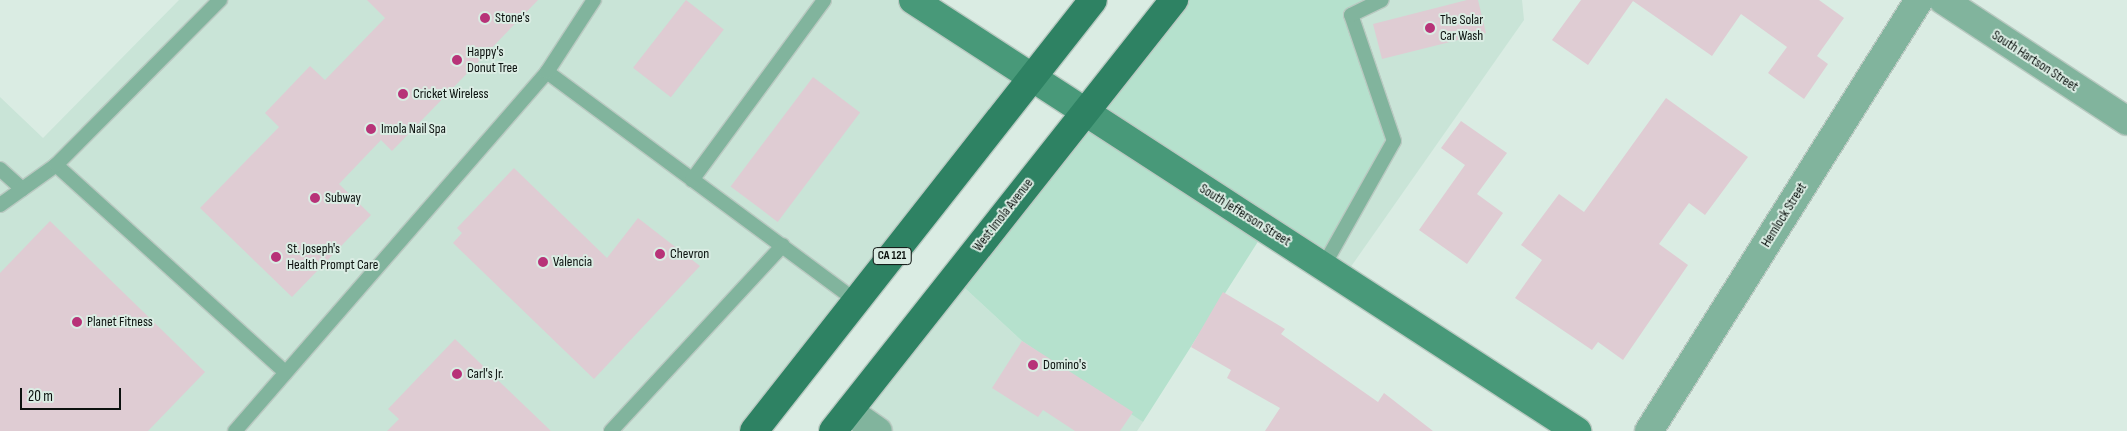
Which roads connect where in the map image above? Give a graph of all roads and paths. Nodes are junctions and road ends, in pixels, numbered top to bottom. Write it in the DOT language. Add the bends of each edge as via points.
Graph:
graph roads {
  1 [pos="220,0"];
  2 [pos="594,0"];
  3 [pos="824,0"];
  4 [pos="913,0"];
  5 [pos="1093,0"];
  6 [pos="1174,0"];
  7 [pos="1382,0"];
  8 [pos="1919,0"];
  9 [pos="1943,0"];
  10 [pos="547,72"];
  11 [pos="1029,80"];
  12 [pos="1083,114"];
  13 [pos="2127,121"];
  14 [pos="56,165"];
  15 [pos="0,170"];
  16 [pos="692,180"];
  17 [pos="22,189"];
  18 [pos="0,205"];
  19 [pos="783,245"];
  20 [pos="1324,265"];
  21 [pos="856,301"];
  22 [pos="285,372"];
  23 [pos="841,421"];
  24 [pos="236,431"];
  25 [pos="611,431"];
  26 [pos="754,431"];
  27 [pos="878,431"];
  28 [pos="1577,431"];
  29 [pos="1649,431"];
  1 -- 14 [label="lane"];
  2 -- 10 [label="lane"];
  3 -- 16 [label="lane"];
  4 -- 11 [label="street, South Jefferson Street"];
  5 -- 11 [label="main road, CA 121"];
  6 -- 12 [label="main road, West Imola Avenue"];
  7 -- 20 [label="lane" via="1351,15 1394,141"];
  8 -- 29 [label="street, Hemlock Street"];
  9 -- 13 [label="street, South Hartson Street"];
  10 -- 16 [label="lane"];
  10 -- 22 [label="lane"];
  11 -- 12 [label="street, South Jefferson Street"];
  11 -- 21 [label="main road, CA 121"];
  12 -- 20 [label="street, South Jefferson Street"];
  12 -- 23 [label="main road, West Imola Avenue"];
  14 -- 17 [label="lane"];
  14 -- 22 [label="lane"];
  15 -- 17 [label="lane"];
  16 -- 19 [label="lane"];
  17 -- 18 [label="lane"];
  19 -- 21 [label="lane"];
  19 -- 25 [label="lane"];
  20 -- 28 [label="street, South Jefferson Street"];
  21 -- 26 [label="main road, CA 121"];
  22 -- 24 [label="lane"];
  23 -- 27 [label="street"];
}
